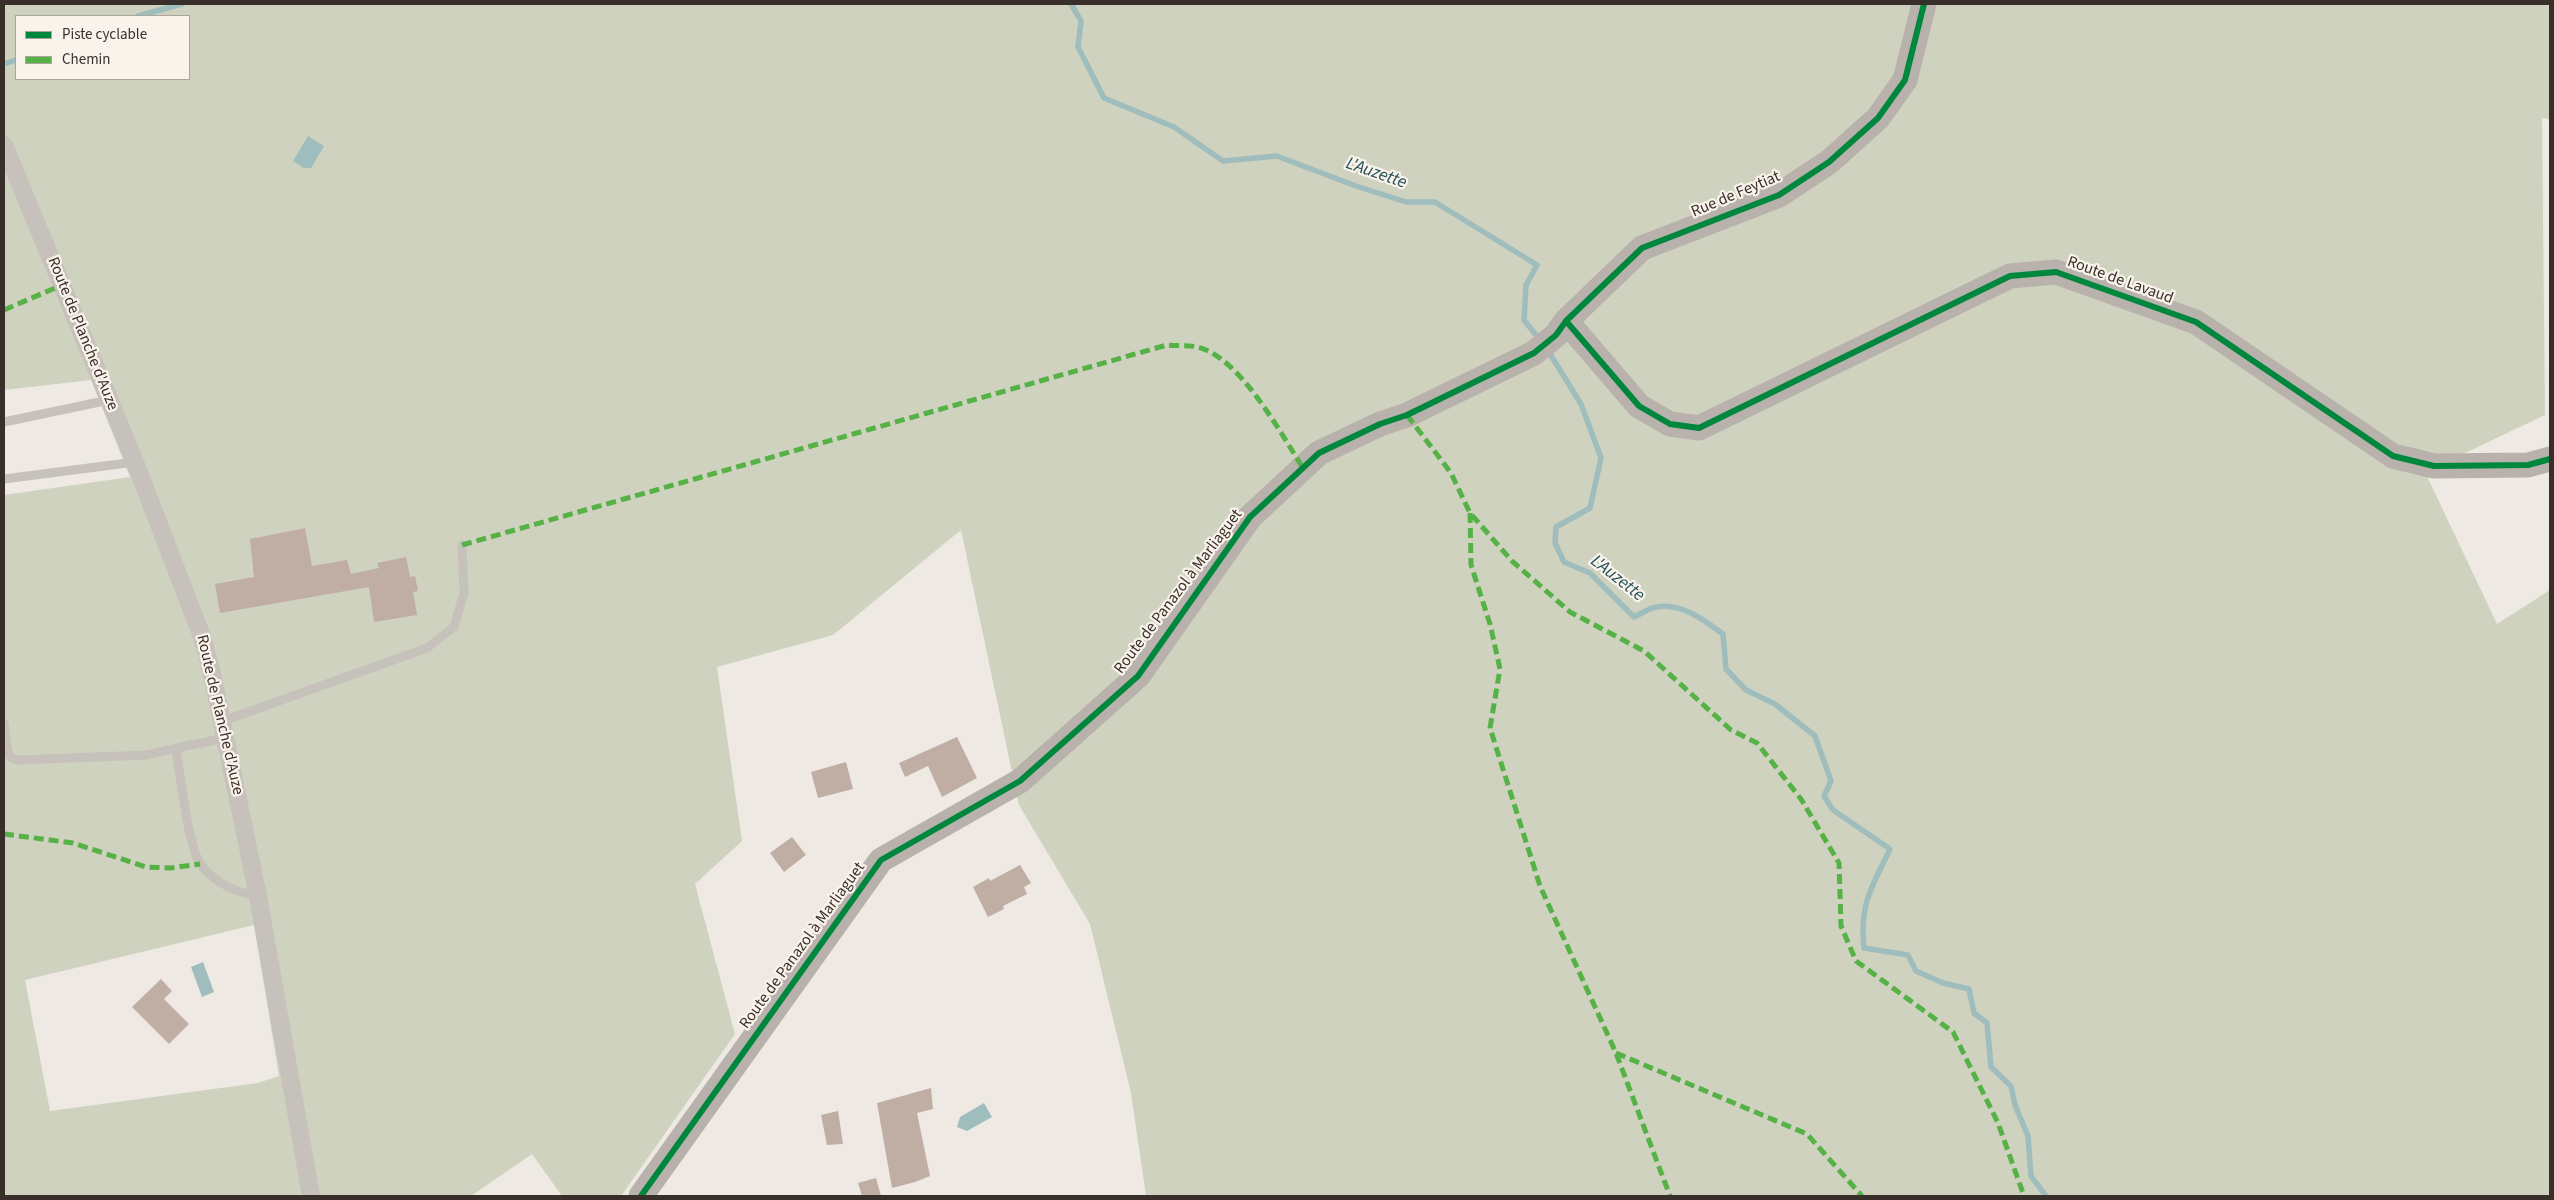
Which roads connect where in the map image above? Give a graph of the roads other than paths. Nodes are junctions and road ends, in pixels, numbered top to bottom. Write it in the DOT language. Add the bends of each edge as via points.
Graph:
graph roads {
  1 [pos="1924,4"];
  2 [pos="4,145"];
  3 [pos="1561,328"];
  4 [pos="109,400"];
  5 [pos="4,422"];
  6 [pos="2550,458"];
  7 [pos="135,462"];
  8 [pos="4,479"];
  9 [pos="462,545"];
  10 [pos="223,721"];
  11 [pos="4,723"];
  12 [pos="226,738"];
  13 [pos="176,748"];
  14 [pos="258,896"];
  15 [pos="311,1196"];
  16 [pos="641,1196"];
  1 -- 3 [label="street, Rue de Feytiat" via="1905,80 1878,118 1829,162 1779,195 1642,248"];
  2 -- 4 [label="street, Route de Planche d'Auze"];
  3 -- 6 [label="street, Route de Lavaud" via="1639,406 1670,424 1700,428 2010,276 2056,272 2196,322 2393,456 2434,466 2528,465"];
  3 -- 16 [label="street, Route de Panazol à Marliaguet" via="1534,353 1407,415 1319,453 1250,517 1138,676 1020,781 881,860"];
  4 -- 5 [label="lane"];
  4 -- 7 [label="street, Route de Planche d'Auze"];
  7 -- 8 [label="lane"];
  7 -- 10 [label="street, Route de Planche d'Auze" via="201,634"];
  9 -- 10 [label="lane" via="464,593 454,627 427,648"];
  10 -- 12 [label="street, Route de Planche d'Auze"];
  11 -- 13 [label="lane" via="8,752 11,758 18,760 148,755"];
  12 -- 13 [label="lane"];
  12 -- 14 [label="street, Route de Planche d'Auze"];
  13 -- 14 [label="lane" via="193,847 200,864 232,889"];
  14 -- 15 [label="street, Route de Planche d'Auze"];
}
